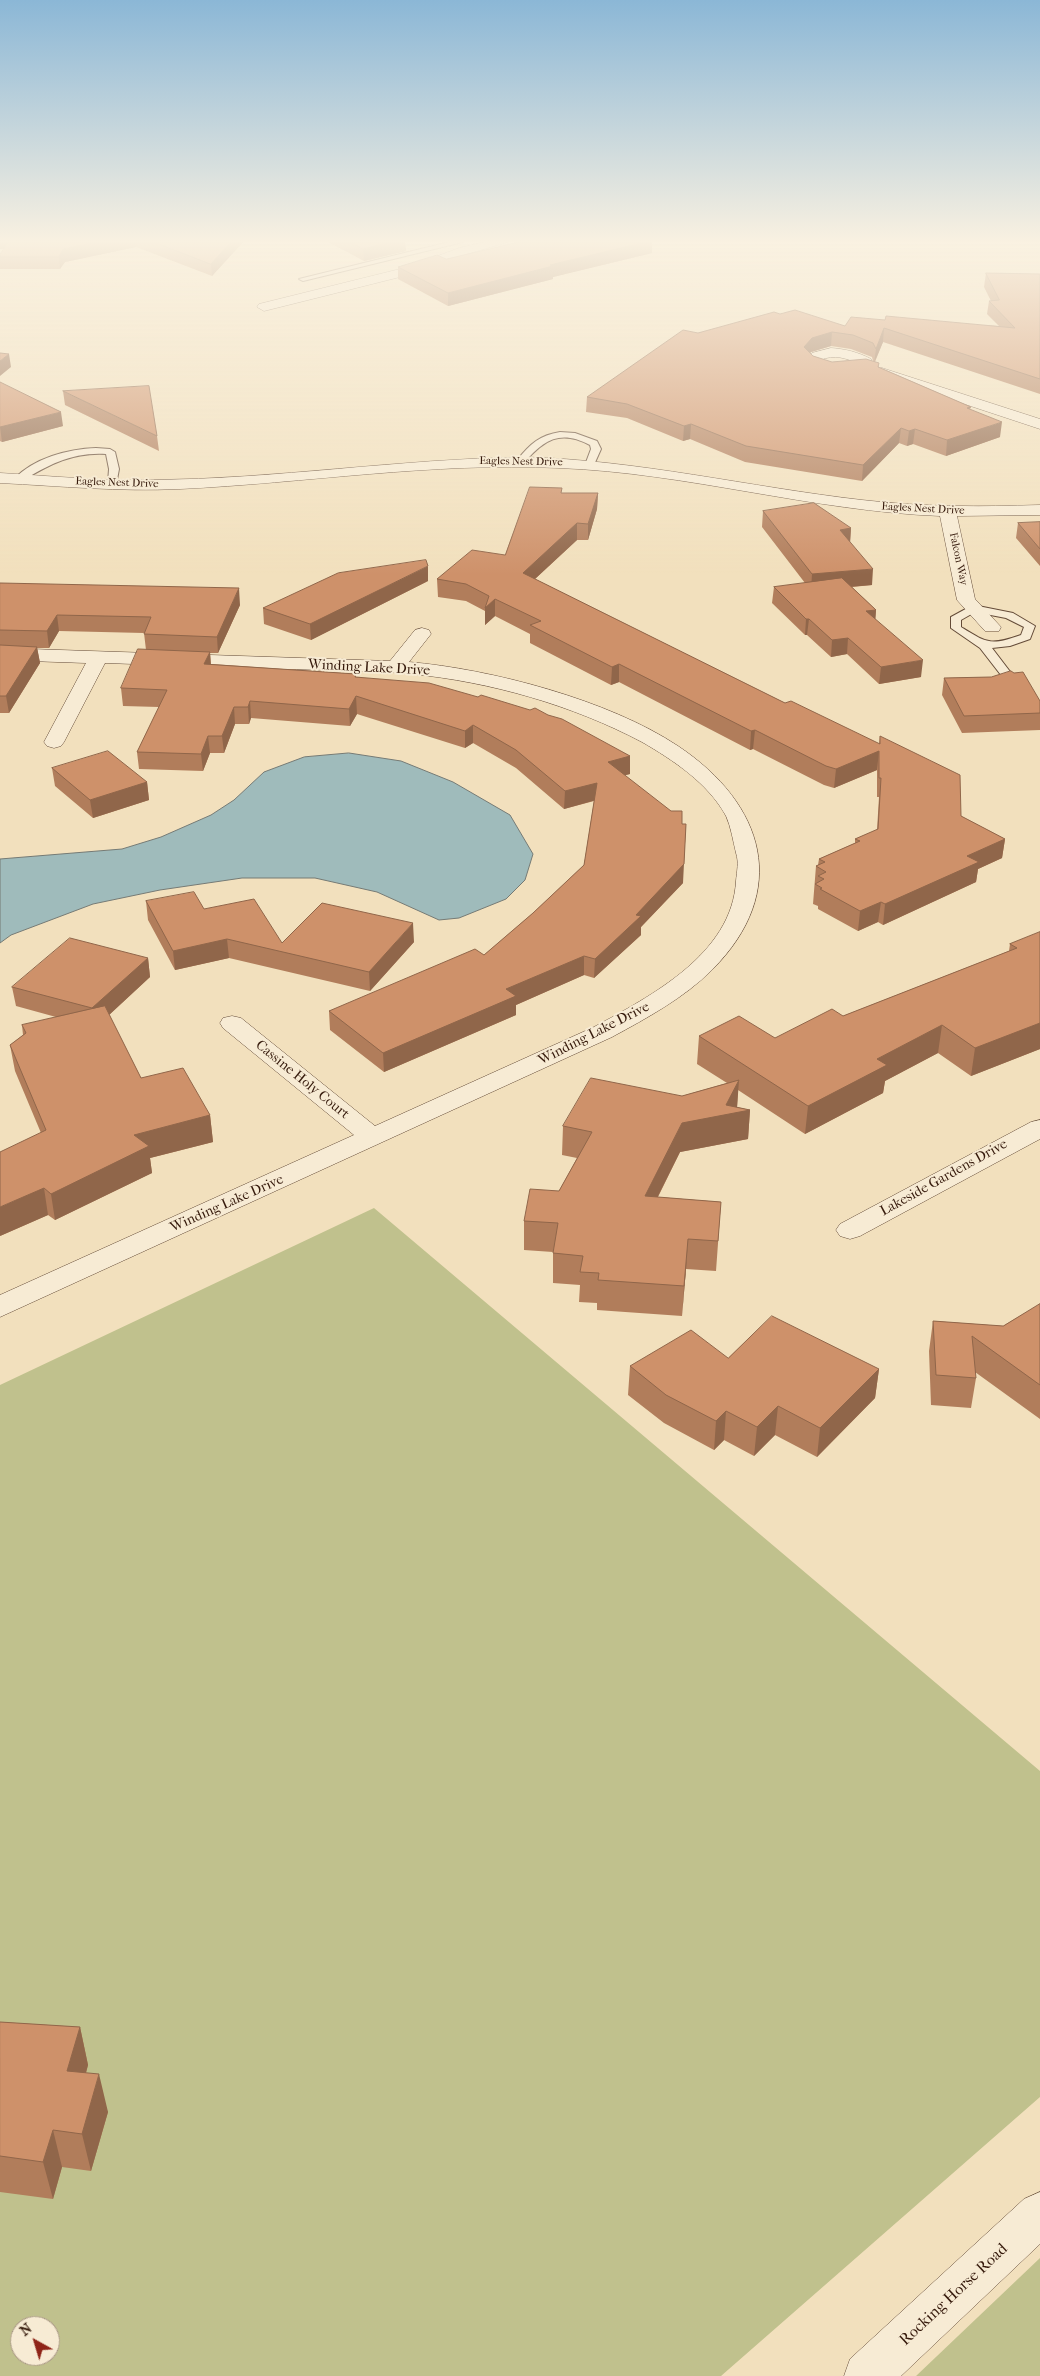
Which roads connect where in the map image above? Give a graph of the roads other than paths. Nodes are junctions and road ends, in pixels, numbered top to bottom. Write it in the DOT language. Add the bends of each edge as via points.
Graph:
graph roads {
  1 [pos="866,367"];
  2 [pos="1040,424"];
  3 [pos="521,461"];
  4 [pos="590,465"];
  5 [pos="0,478"];
  6 [pos="19,479"];
  7 [pos="113,483"];
  8 [pos="1040,510"];
  9 [pos="948,512"];
  10 [pos="973,608"];
  11 [pos="992,627"];
  12 [pos="422,634"];
  13 [pos="984,646"];
  14 [pos="0,654"];
  15 [pos="98,658"];
  16 [pos="395,667"];
  17 [pos="1015,686"];
  18 [pos="54,742"];
  19 [pos="232,1023"];
  20 [pos="1040,1128"];
  21 [pos="373,1137"];
  22 [pos="850,1230"];
  23 [pos="0,1307"];
  24 [pos="1040,2214"];
  25 [pos="867,2376"];
  1 -- 2 [label="street"];
  3 -- 4 [label="street, Eagles Nest Drive"];
  3 -- 4 [label="lane" via="542,439 578,435 594,443 596,449"];
  3 -- 7 [label="street, Eagles Nest Drive" via="421,464 151,485"];
  4 -- 9 [label="street, Eagles Nest Drive" via="861,505"];
  5 -- 6 [label="street, Eagles Nest Drive"];
  6 -- 7 [label="street, Eagles Nest Drive"];
  6 -- 7 [label="lane" via="45,462 69,452 89,449 110,452"];
  8 -- 9 [label="street, Eagles Nest Drive"];
  9 -- 10 [label="street, Falcon Way" via="966,600"];
  10 -- 11 [label="street, Falcon Way"];
  10 -- 13 [label="lane" via="955,619 956,628"];
  10 -- 13 [label="lane" via="1009,615 1030,626 1026,637 1010,643"];
  12 -- 16 [label="street"];
  13 -- 17 [label="lane"];
  14 -- 15 [label="street, Winding Lake Drive"];
  15 -- 16 [label="street, Winding Lake Drive"];
  15 -- 18 [label="street"];
  16 -- 21 [label="street, Winding Lake Drive" via="469,677 531,692 581,707 649,737 704,775 724,798 740,823 748,848 750,875 745,902 732,930 711,958 646,1010"];
  19 -- 21 [label="street, Cassine Holy Court"];
  20 -- 22 [label="street, Lakeside Gardens Drive"];
  21 -- 23 [label="street, Winding Lake Drive"];
  24 -- 25 [label="street, Rocking Horse Road"];
}
